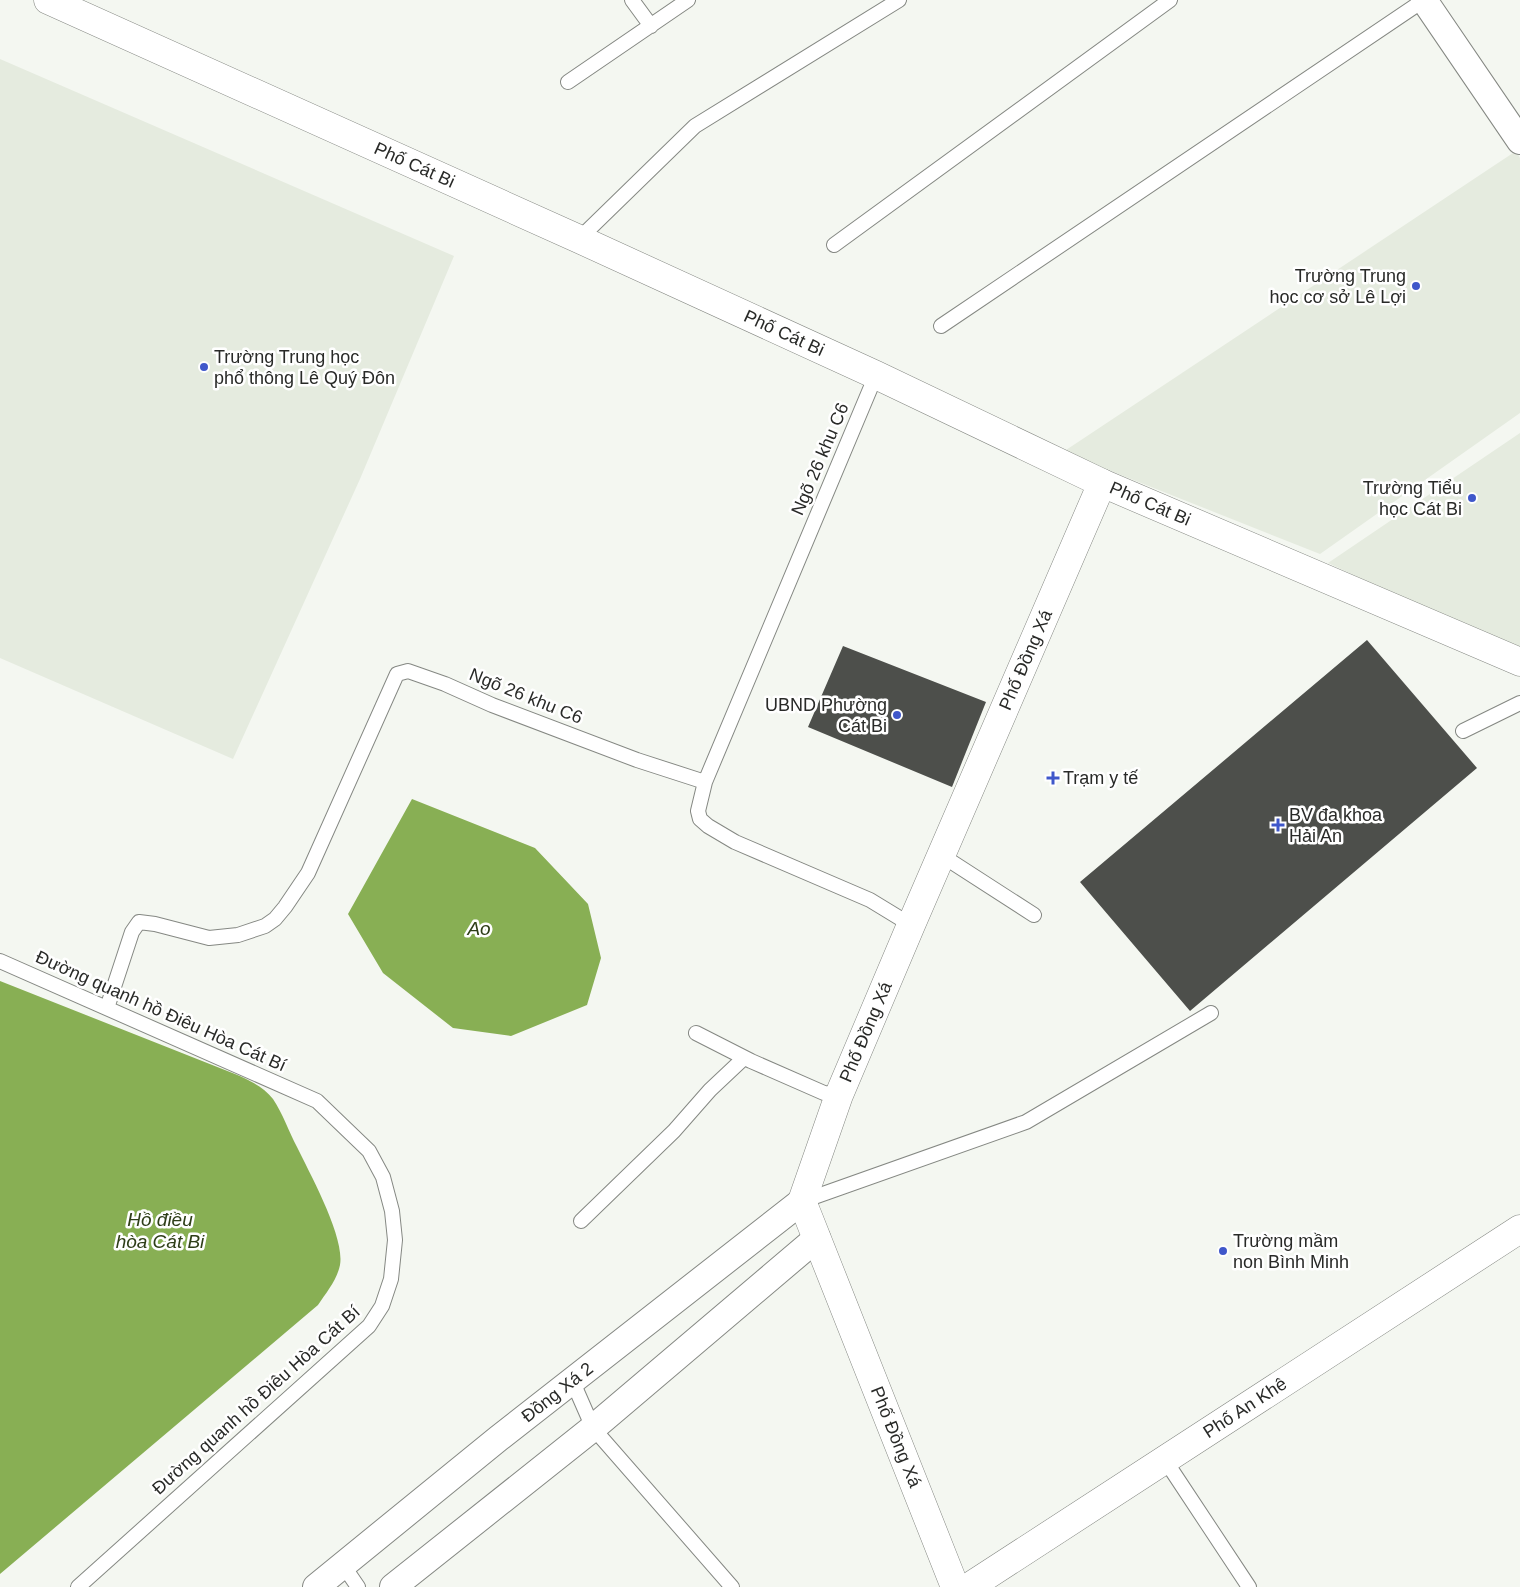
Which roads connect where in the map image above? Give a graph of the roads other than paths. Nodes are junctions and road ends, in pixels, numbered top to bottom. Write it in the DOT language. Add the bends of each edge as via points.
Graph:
graph roads {
  1 [pos="48,0"];
  2 [pos="632,0"];
  3 [pos="688,0"];
  4 [pos="899,0"];
  5 [pos="1170,0"];
  6 [pos="1424,0"];
  7 [pos="651,26"];
  8 [pos="568,82"];
  9 [pos="1516,127"];
  10 [pos="579,239"];
  11 [pos="834,245"];
  12 [pos="941,326"];
  13 [pos="876,375"];
  14 [pos="1102,483"];
  15 [pos="1520,662"];
  16 [pos="1520,703"];
  17 [pos="1462,731"];
  18 [pos="705,782"];
  19 [pos="941,855"];
  20 [pos="1034,915"];
  21 [pos="911,925"];
  22 [pos="0,961"];
  23 [pos="107,1008"];
  24 [pos="1211,1013"];
  25 [pos="696,1033"];
  26 [pos="744,1058"];
  27 [pos="839,1095"];
  28 [pos="802,1201"];
  29 [pos="581,1221"];
  30 [pos="1520,1229"];
  31 [pos="817,1238"];
  32 [pos="572,1380"];
  33 [pos="593,1428"];
  34 [pos="1164,1460"];
  35 [pos="343,1566"];
  36 [pos="78,1587"];
  37 [pos="316,1587"];
  38 [pos="358,1587"];
  39 [pos="393,1587"];
  40 [pos="732,1587"];
  41 [pos="955,1587"];
  42 [pos="969,1587"];
  43 [pos="1249,1587"];
  1 -- 10 [label="street, Phố Cát Bi"];
  2 -- 7 [label="lane"];
  3 -- 7 [label="lane"];
  4 -- 10 [label="lane" via="695,126"];
  5 -- 11 [label="lane"];
  6 -- 9 [label="street"];
  6 -- 12 [label="lane"];
  7 -- 8 [label="lane"];
  10 -- 13 [label="street, Phố Cát Bi"];
  13 -- 14 [label="street, Phố Cát Bi"];
  13 -- 18 [label="lane, Ngõ 26 khu C6"];
  14 -- 15 [label="street, Phố Cát Bi"];
  14 -- 19 [label="street, Phố Đồng Xá"];
  16 -- 17 [label="lane"];
  18 -- 21 [label="lane" via="698,811 708,826 735,842 870,900"];
  18 -- 23 [label="lane, Ngõ 26 khu C6" via="637,760 408,671 397,674 308,873 275,919 238,935 210,938 139,922 132,932"];
  19 -- 20 [label="lane"];
  19 -- 21 [label="street, Phố Đồng Xá"];
  21 -- 27 [label="street, Phố Đồng Xá"];
  22 -- 23 [label="lane, Đường quanh hồ Điêu Hòa Cát Bí"];
  23 -- 36 [label="lane, Đường quanh hồ Điêu Hòa Cát Bí" via="317,1101 369,1150 383,1176 395,1240 391,1279 382,1306 369,1326"];
  24 -- 28 [label="lane" via="1026,1122"];
  25 -- 26 [label="lane"];
  26 -- 27 [label="lane" via="824,1093"];
  26 -- 29 [label="lane"];
  27 -- 28 [label="street, Phố Đồng Xá"];
  28 -- 31 [label="street, Phố Đồng Xá"];
  28 -- 32 [label="street, Đồng Xá 2"];
  30 -- 34 [label="street, Phố An Khê"];
  31 -- 33 [label="street"];
  31 -- 41 [label="street, Phố Đồng Xá"];
  32 -- 33 [label="lane"];
  32 -- 35 [label="street, Đồng Xá 2"];
  33 -- 39 [label="street"];
  33 -- 40 [label="lane"];
  34 -- 42 [label="street, Phố An Khê"];
  34 -- 43 [label="lane"];
  35 -- 37 [label="street, Đồng Xá 2"];
  35 -- 38 [label="lane"];
}
